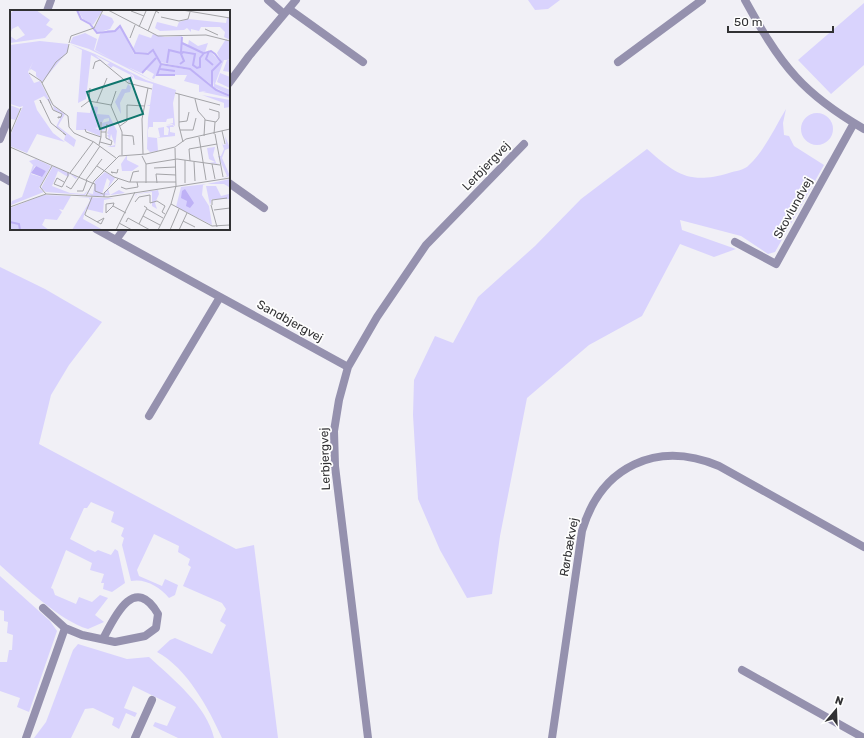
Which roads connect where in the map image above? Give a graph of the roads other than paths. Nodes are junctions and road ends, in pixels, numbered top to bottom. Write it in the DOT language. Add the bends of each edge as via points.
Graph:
graph roads {
  1 [pos="51,0"];
  2 [pos="268,0"];
  3 [pos="296,0"];
  4 [pos="702,0"];
  5 [pos="745,0"];
  6 [pos="47,10"];
  7 [pos="286,11"];
  8 [pos="363,62"];
  9 [pos="618,62"];
  10 [pos="230,82"];
  11 [pos="10,114"];
  12 [pos="854,123"];
  13 [pos="864,129"];
  14 [pos="0,139"];
  15 [pos="524,144"];
  16 [pos="0,176"];
  17 [pos="10,181"];
  18 [pos="230,184"];
  19 [pos="264,208"];
  20 [pos="98,230"];
  21 [pos="123,230"];
  22 [pos="116,240"];
  23 [pos="735,242"];
  24 [pos="220,297"];
  25 [pos="348,367"];
  26 [pos="149,416"];
  27 [pos="864,548"];
  28 [pos="43,608"];
  29 [pos="65,628"];
  30 [pos="103,639"];
  31 [pos="742,670"];
  32 [pos="152,700"];
  33 [pos="26,738"];
  34 [pos="135,738"];
  35 [pos="368,738"];
  36 [pos="552,738"];
  37 [pos="864,738"];
  1 -- 6 [label="street"];
  2 -- 7 [label="street"];
  3 -- 7 [label="street"];
  4 -- 9 [label="street"];
  5 -- 12 [label="street" via="768,41 796,77"];
  7 -- 8 [label="street"];
  7 -- 10 [label="street"];
  11 -- 14 [label="street"];
  12 -- 13 [label="street"];
  12 -- 23 [label="street, Skovlundvej" via="776,264"];
  15 -- 25 [label="street, Lerbjergvej" via="426,245 377,317"];
  16 -- 17 [label="street"];
  18 -- 19 [label="street"];
  20 -- 22 [label="street, Sandbjergvej"];
  21 -- 22 [label="street"];
  22 -- 24 [label="street, Sandbjergvej"];
  24 -- 25 [label="street, Sandbjergvej"];
  24 -- 26 [label="street"];
  25 -- 35 [label="street, Lerbjergvej" via="334,431 334,466"];
  27 -- 36 [label="street, Rørbækvej" via="703,459 668,455 634,464 619,473 595,499 582,531"];
  28 -- 29 [label="street"];
  29 -- 30 [label="street"];
  29 -- 33 [label="street"];
  30 -- 30 [label="street" via="121,606 132,598 143,599 152,604 158,614 156,628 145,636 116,642"];
  31 -- 37 [label="street"];
  32 -- 34 [label="street"];
}
